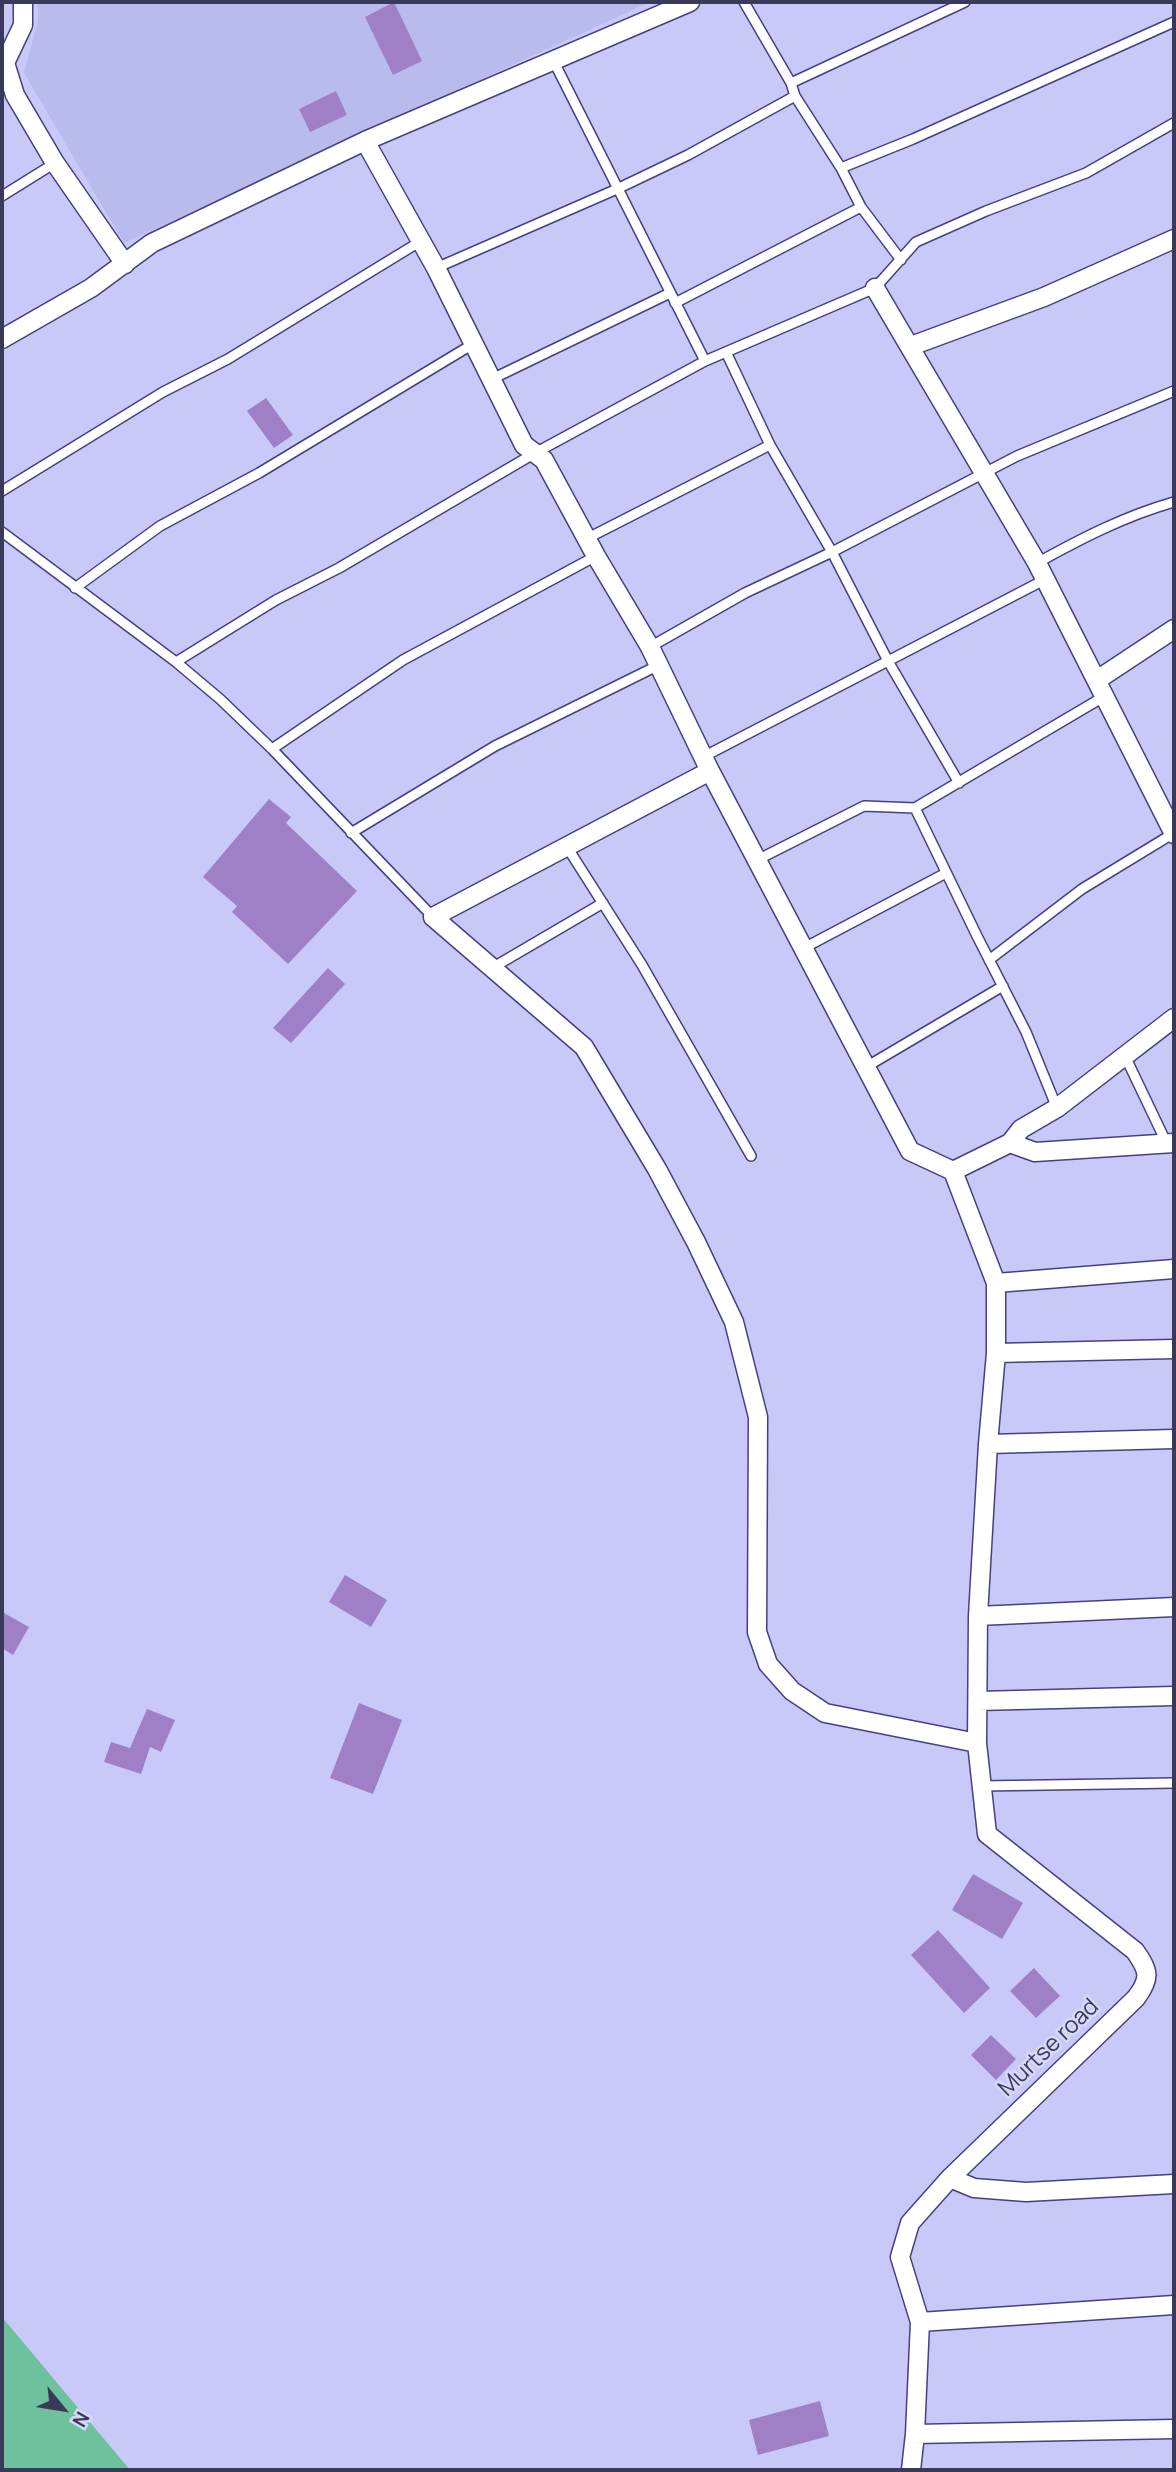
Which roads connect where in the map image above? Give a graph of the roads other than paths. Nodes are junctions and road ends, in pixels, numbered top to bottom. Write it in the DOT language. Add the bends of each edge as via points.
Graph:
graph roads {
  1 [pos="23,2"];
  2 [pos="691,2"];
  3 [pos="744,2"];
  4 [pos="965,2"];
  5 [pos="1174,22"];
  6 [pos="553,60"];
  7 [pos="3,64"];
  8 [pos="791,83"];
  9 [pos="795,96"];
  10 [pos="1174,123"];
  11 [pos="365,141"];
  12 [pos="55,163"];
  13 [pos="841,168"];
  14 [pos="617,190"];
  15 [pos="2,197"];
  16 [pos="861,207"];
  17 [pos="1174,239"];
  18 [pos="421,241"];
  19 [pos="901,260"];
  20 [pos="125,264"];
  21 [pos="436,268"];
  22 [pos="875,288"];
  23 [pos="670,293"];
  24 [pos="675,303"];
  25 [pos="2,339"];
  26 [pos="473,344"];
  27 [pos="911,346"];
  28 [pos="726,352"];
  29 [pos="705,361"];
  30 [pos="492,379"];
  31 [pos="1174,390"];
  32 [pos="770,445"];
  33 [pos="534,453"];
  34 [pos="986,472"];
  35 [pos="2,491"];
  36 [pos="1174,502"];
  37 [pos="2,532"];
  38 [pos="586,539"];
  39 [pos="832,552"];
  40 [pos="596,556"];
  41 [pos="1042,571"];
  42 [pos="75,588"];
  43 [pos="1174,629"];
  44 [pos="650,647"];
  45 [pos="888,661"];
  46 [pos="176,662"];
  47 [pos="659,665"];
  48 [pos="1101,688"];
  49 [pos="272,749"];
  50 [pos="706,764"];
  51 [pos="959,783"];
  52 [pos="915,808"];
  53 [pos="1169,813"];
  54 [pos="351,833"];
  55 [pos="1174,834"];
  56 [pos="567,847"];
  57 [pos="757,860"];
  58 [pos="946,873"];
  59 [pos="603,903"];
  60 [pos="433,917"];
  61 [pos="802,949"];
  62 [pos="989,960"];
  63 [pos="491,969"];
  64 [pos="1003,986"];
  65 [pos="1174,1018"];
  66 [pos="1125,1056"];
  67 [pos="864,1068"];
  68 [pos="1057,1108"];
  69 [pos="1010,1143"];
  70 [pos="1171,1143"];
  71 [pos="751,1156"];
  72 [pos="953,1171"];
  73 [pos="1174,1269"];
  74 [pos="996,1283"];
  75 [pos="1174,1349"];
  76 [pos="996,1353"];
  77 [pos="1174,1439"];
  78 [pos="988,1444"];
  79 [pos="1174,1607"];
  80 [pos="978,1616"];
  81 [pos="1174,1696"];
  82 [pos="978,1701"];
  83 [pos="977,1743"];
  84 [pos="1174,1783"];
  85 [pos="982,1786"];
  86 [pos="950,2178"];
  87 [pos="1174,2184"];
  88 [pos="1174,2305"];
  89 [pos="920,2322"];
  90 [pos="1174,2429"];
  91 [pos="915,2434"];
  92 [pos="911,2470"];
  1 -- 7 [label="street" via="23,25"];
  2 -- 6 [label="street"];
  3 -- 8 [label="lane"];
  4 -- 8 [label="lane"];
  5 -- 13 [label="lane"];
  6 -- 11 [label="street"];
  6 -- 14 [label="lane"];
  7 -- 12 [label="street" via="15,95"];
  8 -- 9 [label="lane"];
  9 -- 13 [label="lane"];
  9 -- 14 [label="lane"];
  10 -- 19 [label="lane" via="1086,173 916,242"];
  11 -- 18 [label="street"];
  11 -- 20 [label="street" via="152,243"];
  12 -- 15 [label="lane"];
  12 -- 20 [label="street"];
  13 -- 16 [label="lane"];
  14 -- 21 [label="lane"];
  14 -- 23 [label="lane"];
  16 -- 19 [label="lane"];
  16 -- 24 [label="lane"];
  17 -- 27 [label="street" via="1044,297"];
  18 -- 21 [label="street"];
  18 -- 35 [label="lane"];
  19 -- 22 [label="lane"];
  20 -- 25 [label="street"];
  21 -- 26 [label="street"];
  22 -- 27 [label="street"];
  22 -- 28 [label="lane"];
  23 -- 24 [label="lane"];
  23 -- 30 [label="lane"];
  24 -- 29 [label="lane"];
  26 -- 30 [label="street"];
  26 -- 42 [label="lane" via="259,473 160,526"];
  27 -- 34 [label="street"];
  28 -- 29 [label="lane"];
  28 -- 32 [label="lane"];
  29 -- 33 [label="lane"];
  30 -- 33 [label="street" via="524,445"];
  31 -- 34 [label="lane"];
  32 -- 38 [label="lane"];
  32 -- 39 [label="lane"];
  33 -- 38 [label="street" via="544,460"];
  33 -- 46 [label="lane"];
  34 -- 39 [label="lane"];
  34 -- 41 [label="street"];
  36 -- 41 [label="lane" via="1083,537"];
  37 -- 42 [label="lane"];
  38 -- 40 [label="street"];
  39 -- 44 [label="lane" via="745,593"];
  39 -- 45 [label="lane"];
  40 -- 44 [label="street"];
  40 -- 49 [label="lane" via="403,660"];
  41 -- 45 [label="lane"];
  41 -- 48 [label="street"];
  42 -- 46 [label="lane"];
  43 -- 48 [label="street"];
  44 -- 47 [label="street"];
  45 -- 50 [label="lane"];
  45 -- 51 [label="lane"];
  46 -- 49 [label="lane"];
  47 -- 50 [label="street"];
  47 -- 54 [label="lane" via="495,746"];
  48 -- 51 [label="lane"];
  48 -- 53 [label="street"];
  49 -- 54 [label="lane"];
  50 -- 56 [label="street"];
  50 -- 57 [label="street"];
  51 -- 52 [label="lane"];
  52 -- 57 [label="lane" via="864,806"];
  52 -- 58 [label="lane"];
  53 -- 55 [label="street"];
  54 -- 60 [label="lane"];
  55 -- 62 [label="lane" via="1082,889"];
  56 -- 59 [label="lane"];
  56 -- 60 [label="street"];
  57 -- 61 [label="street"];
  58 -- 61 [label="lane"];
  58 -- 62 [label="lane"];
  59 -- 63 [label="lane"];
  59 -- 71 [label="lane"];
  60 -- 63 [label="street"];
  61 -- 67 [label="street"];
  62 -- 64 [label="lane"];
  63 -- 83 [label="street" via="584,1047 657,1169 734,1322 758,1417 757,1632 768,1664 792,1691 825,1713"];
  64 -- 67 [label="lane"];
  64 -- 68 [label="lane"];
  65 -- 66 [label="street"];
  66 -- 68 [label="street"];
  66 -- 70 [label="lane"];
  67 -- 72 [label="street" via="910,1151"];
  68 -- 69 [label="street" via="1021,1129"];
  69 -- 70 [label="street" via="1035,1153"];
  69 -- 72 [label="street"];
  72 -- 74 [label="street"];
  73 -- 74 [label="street"];
  74 -- 76 [label="street, Murtse road"];
  75 -- 76 [label="street"];
  76 -- 78 [label="street, Murtse road"];
  77 -- 78 [label="street"];
  78 -- 80 [label="street, Murtse road"];
  79 -- 80 [label="street"];
  80 -- 82 [label="street, Murtse road"];
  81 -- 82 [label="street"];
  82 -- 83 [label="street, Murtse road"];
  83 -- 85 [label="street, Murtse road"];
  84 -- 85 [label="lane"];
  85 -- 86 [label="street, Murtse road" via="987,1834 1135,1951 1146,1968 1146,1984"];
  86 -- 87 [label="street" via="974,2188 1026,2192"];
  86 -- 89 [label="street, Murtse road" via="910,2223 900,2257"];
  88 -- 89 [label="street"];
  89 -- 91 [label="street, Murtse road"];
  90 -- 91 [label="street"];
  91 -- 92 [label="street, Murtse road"];
}
